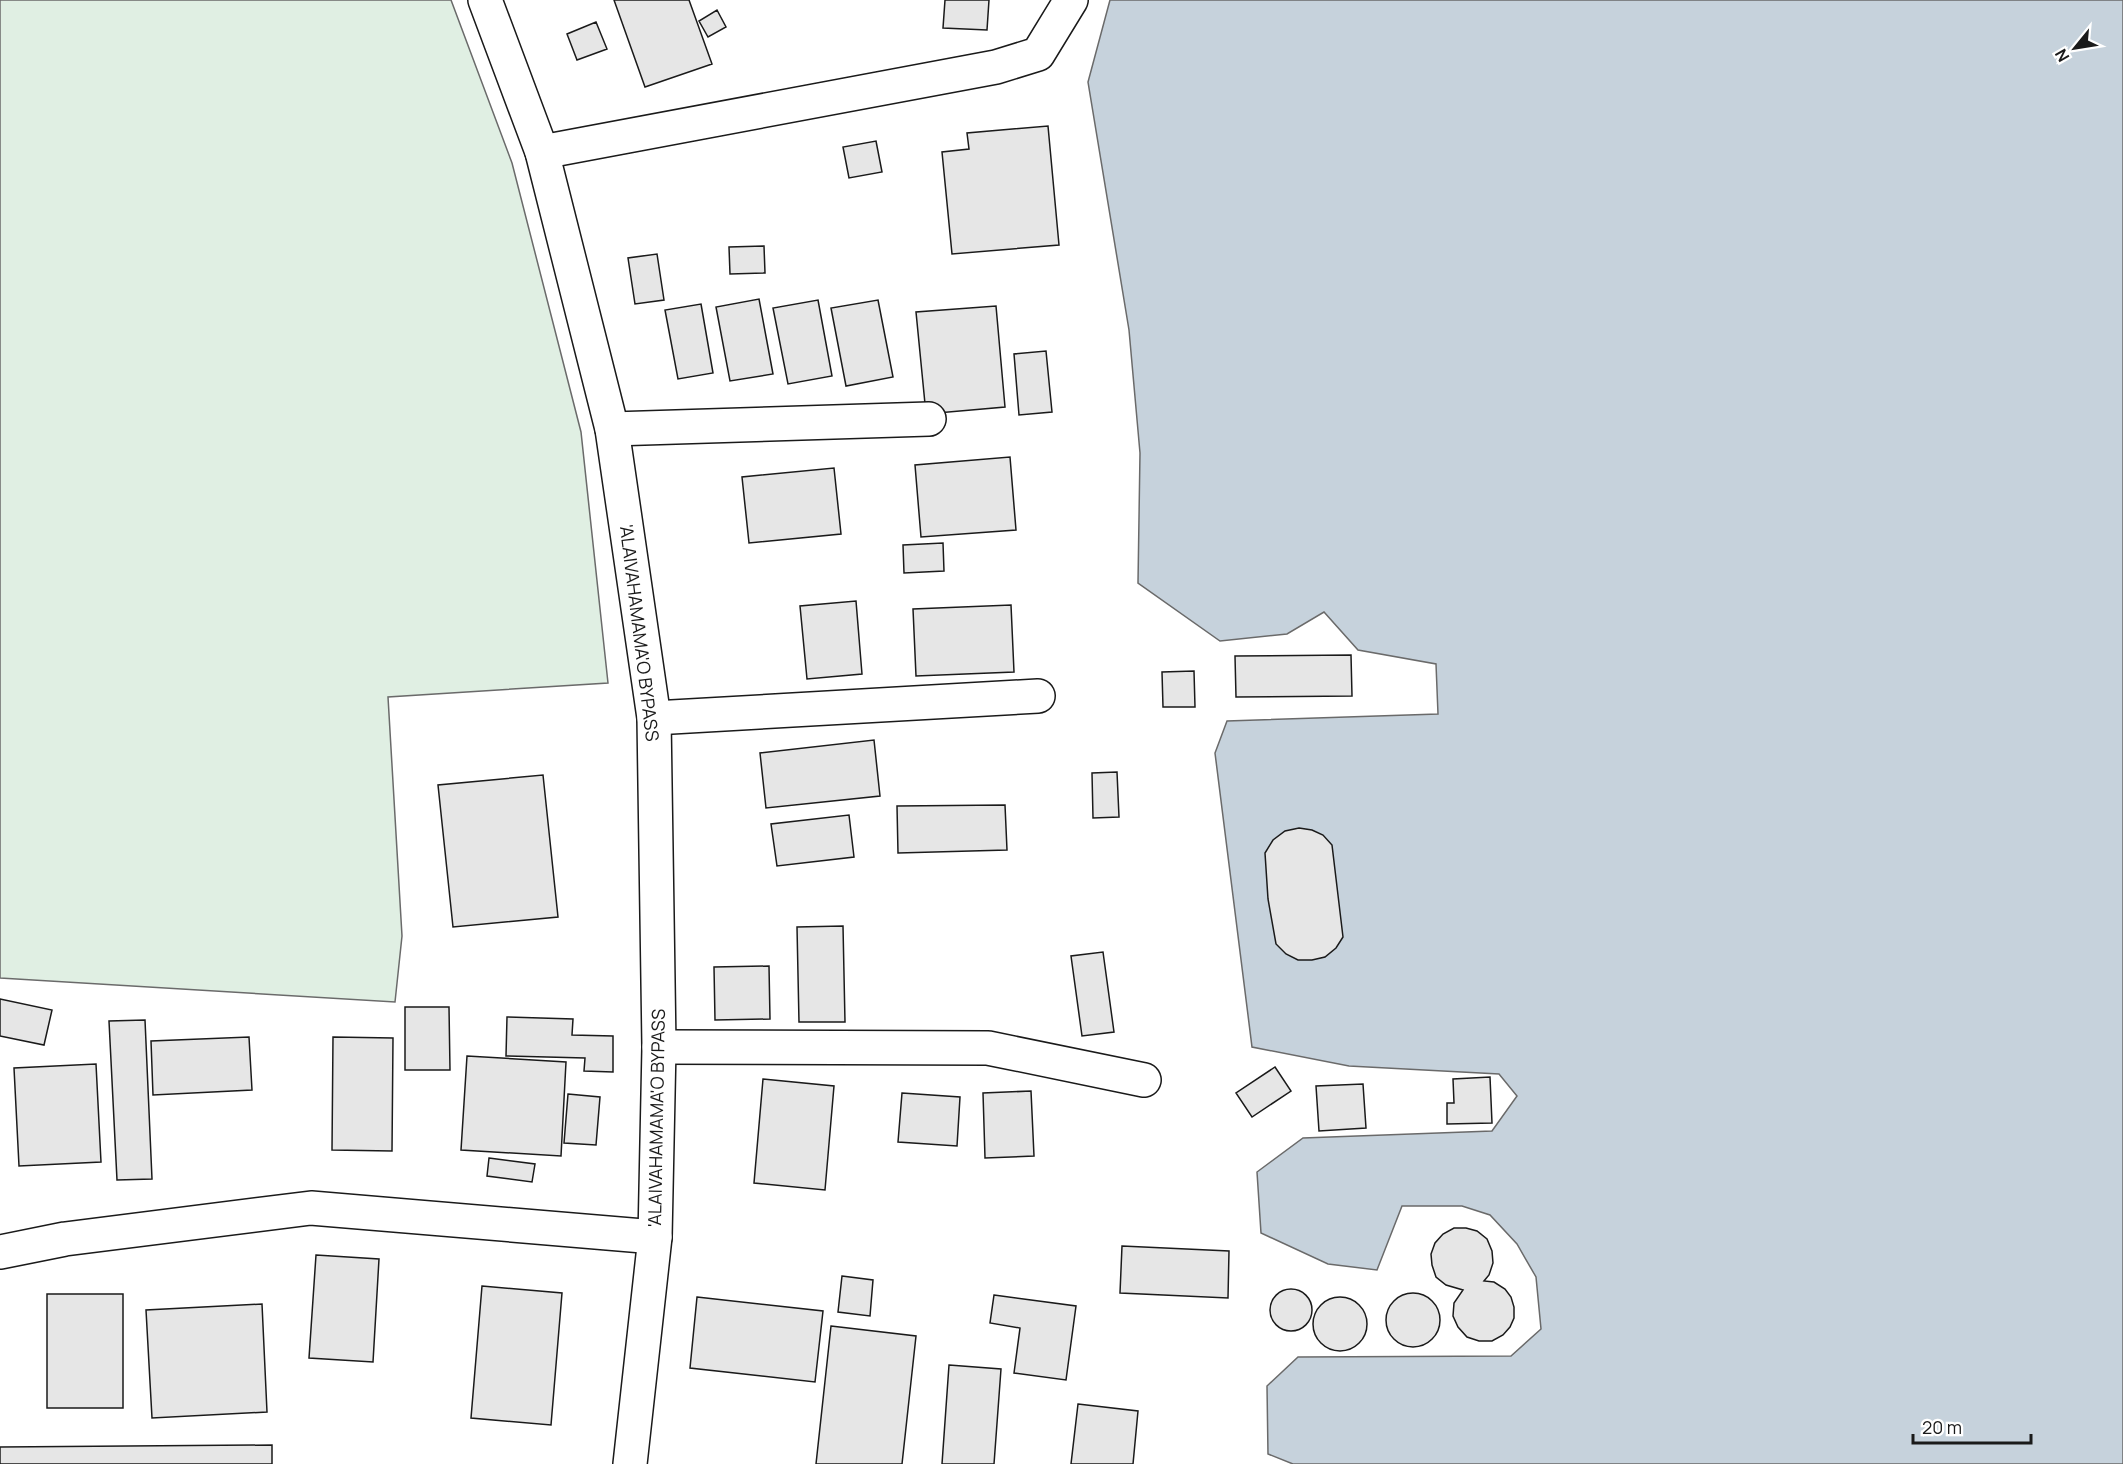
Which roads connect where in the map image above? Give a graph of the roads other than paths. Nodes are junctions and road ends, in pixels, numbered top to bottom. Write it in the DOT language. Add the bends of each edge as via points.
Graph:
graph roads {
  1 [pos="485,0"];
  2 [pos="1071,0"];
  3 [pos="542,152"];
  4 [pos="929,419"];
  5 [pos="612,429"];
  6 [pos="1038,696"];
  7 [pos="654,718"];
  8 [pos="659,1047"];
  9 [pos="1144,1080"];
  10 [pos="655,1237"];
  11 [pos="0,1252"];
  12 [pos="630,1464"];
  1 -- 3 [label="street, 'ALAIVAHAMAMA'O BYPASS"];
  2 -- 3 [label="street" via="1038,54 996,67"];
  3 -- 5 [label="street, 'ALAIVAHAMAMA'O BYPASS"];
  4 -- 5 [label="street"];
  5 -- 7 [label="street, 'ALAIVAHAMAMA'O BYPASS"];
  6 -- 7 [label="street"];
  7 -- 8 [label="street, 'ALAIVAHAMAMA'O BYPASS"];
  8 -- 9 [label="street" via="988,1048"];
  8 -- 10 [label="street, 'ALAIVAHAMAMA'O BYPASS"];
  10 -- 11 [label="street" via="311,1208 65,1239"];
  10 -- 12 [label="street, 'ALAIVAHAMAMA'O BYPASS"];
}
